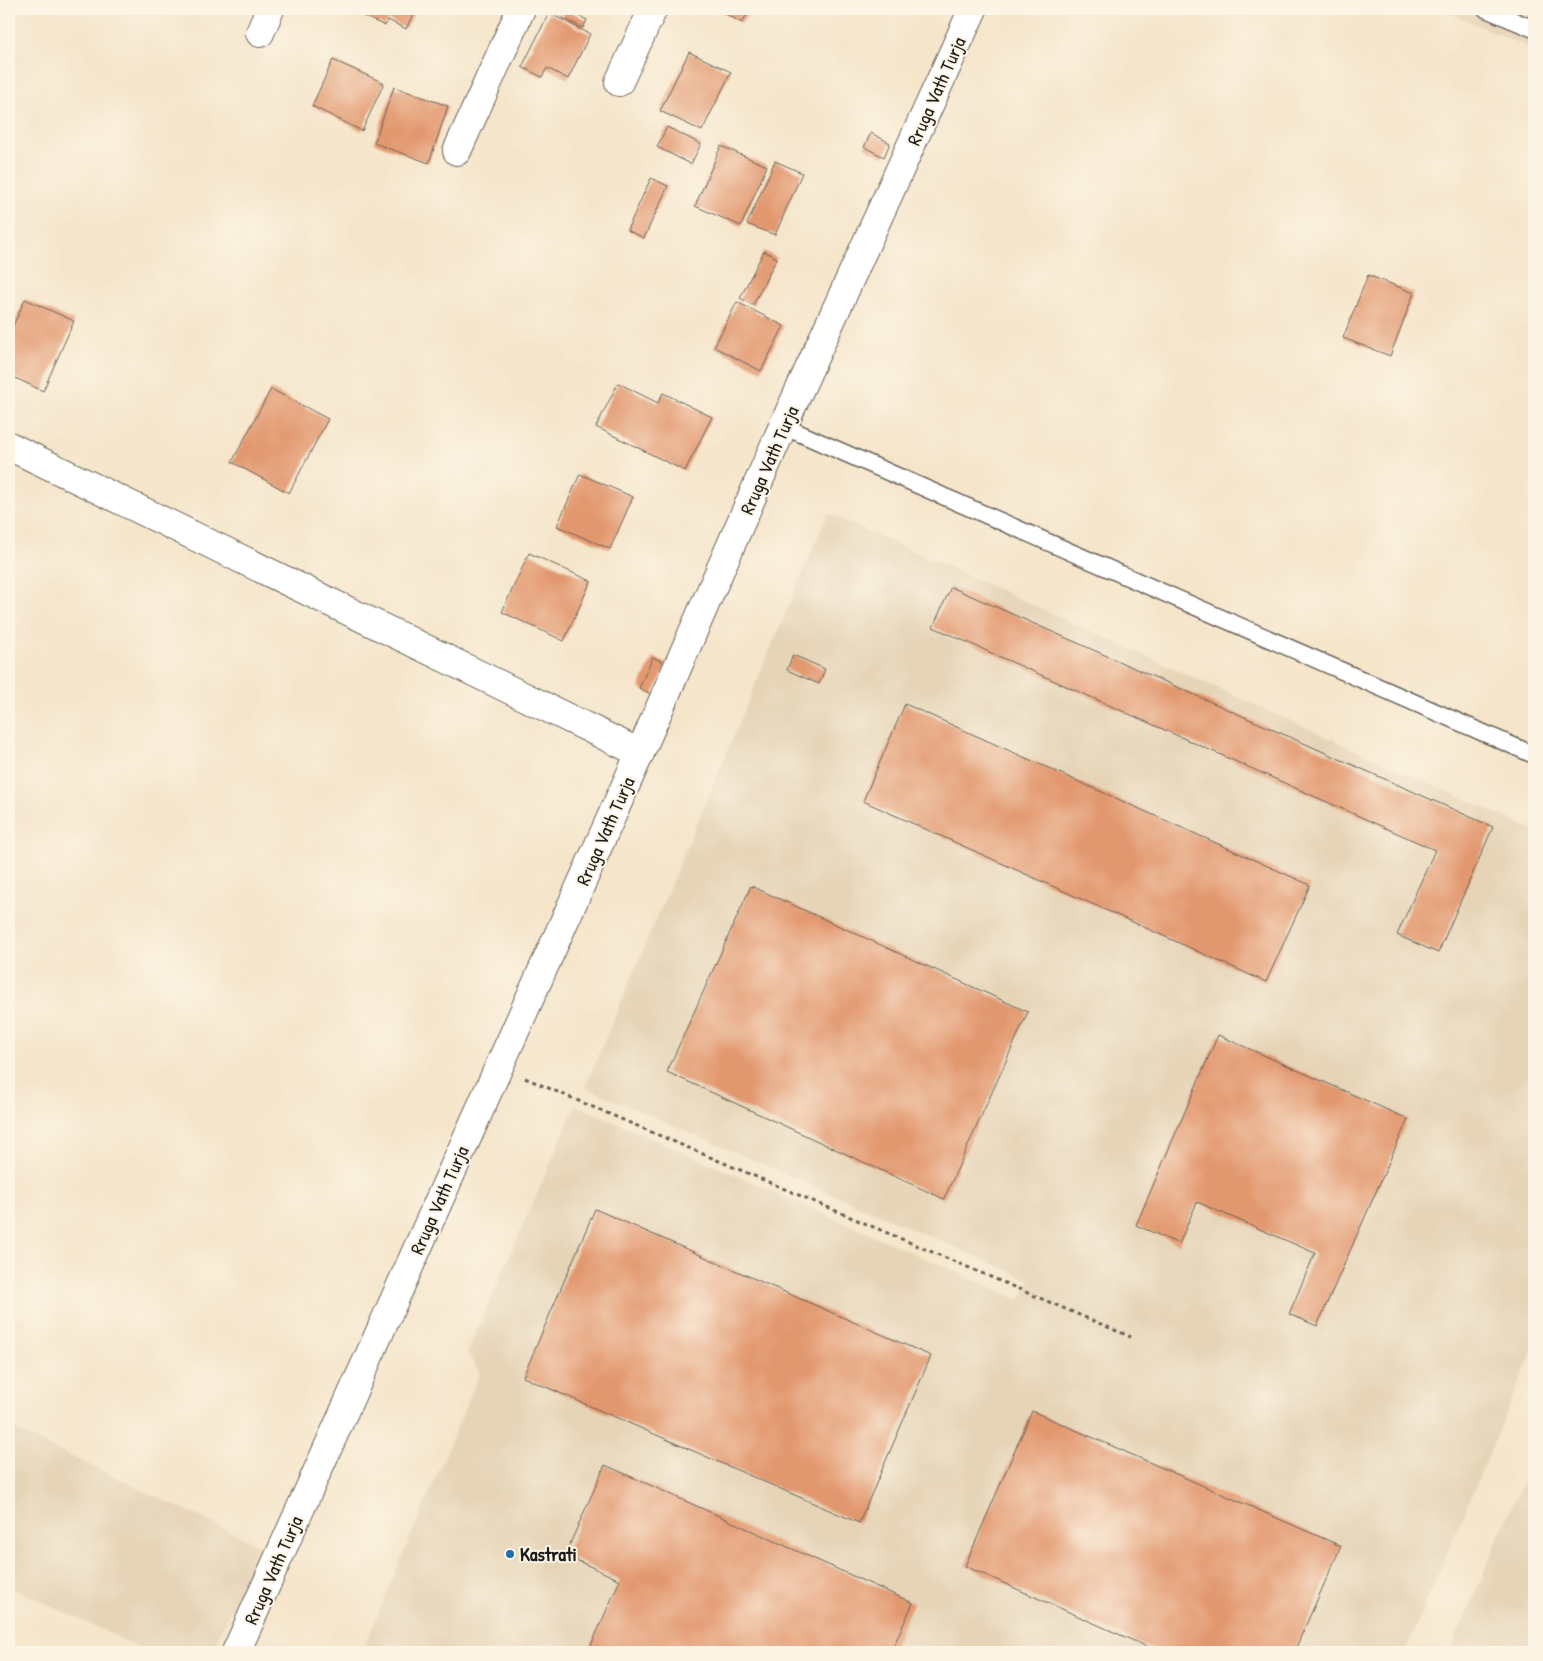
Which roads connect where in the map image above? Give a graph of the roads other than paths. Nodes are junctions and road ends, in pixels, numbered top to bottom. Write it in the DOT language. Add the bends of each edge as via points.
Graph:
graph roads {
  1 [pos="521,9"];
  2 [pos="653,9"];
  3 [pos="973,9"];
  4 [pos="1486,9"];
  5 [pos="1534,29"];
  6 [pos="619,82"];
  7 [pos="457,151"];
  8 [pos="783,426"];
  9 [pos="9,446"];
  10 [pos="640,753"];
  11 [pos="1534,755"];
  12 [pos="236,1652"];
  1 -- 7 [label="street"];
  2 -- 6 [label="street"];
  3 -- 8 [label="street, Rruga Vath Turja"];
  4 -- 5 [label="lane"];
  8 -- 10 [label="street, Rruga Vath Turja"];
  8 -- 11 [label="lane"];
  9 -- 10 [label="street"];
  10 -- 12 [label="street, Rruga Vath Turja"];
}
